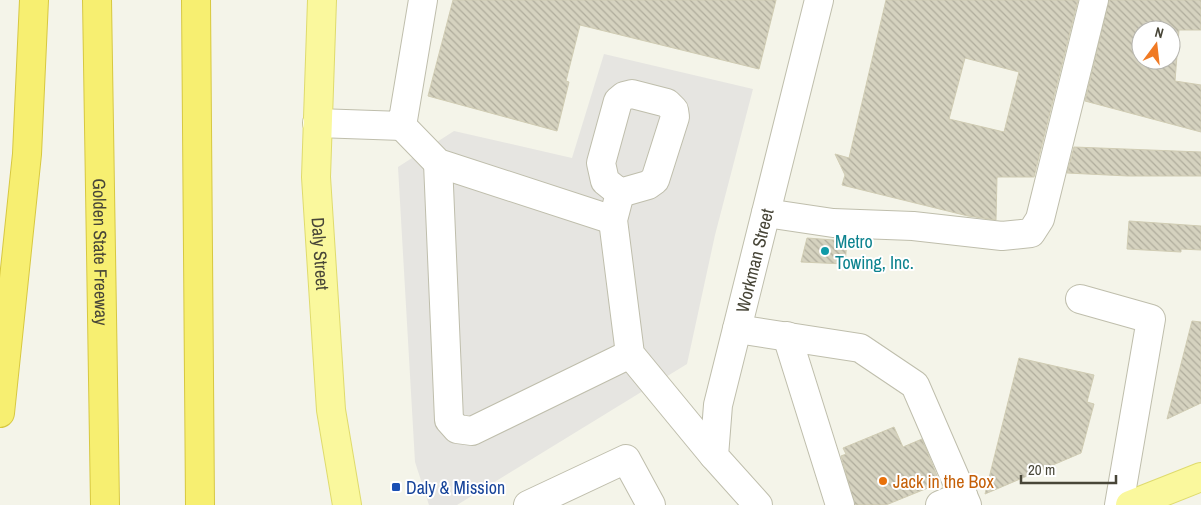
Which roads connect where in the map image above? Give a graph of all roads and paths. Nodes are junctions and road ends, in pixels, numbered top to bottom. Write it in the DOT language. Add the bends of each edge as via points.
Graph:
graph roads {
  1 [pos="34,0"];
  2 [pos="97,0"];
  3 [pos="196,0"];
  4 [pos="322,0"];
  5 [pos="423,0"];
  6 [pos="819,0"];
  7 [pos="1094,0"];
  8 [pos="317,123"];
  9 [pos="402,126"];
  10 [pos="438,162"];
  11 [pos="620,193"];
  12 [pos="766,213"];
  13 [pos="613,220"];
  14 [pos="1080,299"];
  15 [pos="737,328"];
  16 [pos="787,336"];
  17 [pos="630,354"];
  18 [pos="0,414"];
  19 [pos="714,456"];
  20 [pos="200,466"];
  21 [pos="1201,477"];
  22 [pos="957,502"];
  23 [pos="105,505"];
  24 [pos="200,505"];
  25 [pos="204,505"];
  26 [pos="347,505"];
  27 [pos="528,505"];
  28 [pos="651,505"];
  29 [pos="758,505"];
  30 [pos="840,505"];
  31 [pos="1119,505"];
  32 [pos="1130,505"];
  1 -- 18 [label="highway" via="28,154"];
  2 -- 23 [label="highway, Golden State Freeway"];
  3 -- 20 [label="highway"];
  4 -- 8 [label="main road, Daly Street"];
  5 -- 9 [label="street"];
  6 -- 12 [label="street, Workman Street"];
  7 -- 12 [label="street" via="1040,219 1031,233 1002,236 913,226 833,223"];
  8 -- 9 [label="street"];
  8 -- 26 [label="main road, Daly Street" via="316,176 331,410"];
  9 -- 10 [label="street"];
  10 -- 13 [label="street"];
  10 -- 17 [label="street" via="449,420 457,429 472,431"];
  11 -- 13 [label="street"];
  12 -- 15 [label="street, Workman Street"];
  13 -- 17 [label="street"];
  14 -- 31 [label="street" via="1151,319"];
  15 -- 16 [label="street"];
  15 -- 19 [label="street, Workman Street" via="718,405"];
  16 -- 22 [label="street" via="860,348 915,385 947,459"];
  16 -- 30 [label="street"];
  17 -- 19 [label="street"];
  19 -- 29 [label="street"];
  20 -- 24 [label="highway"];
  20 -- 25 [label="highway"];
  21 -- 32 [label="main road"];
  27 -- 28 [label="street" via="626,459"];
}
